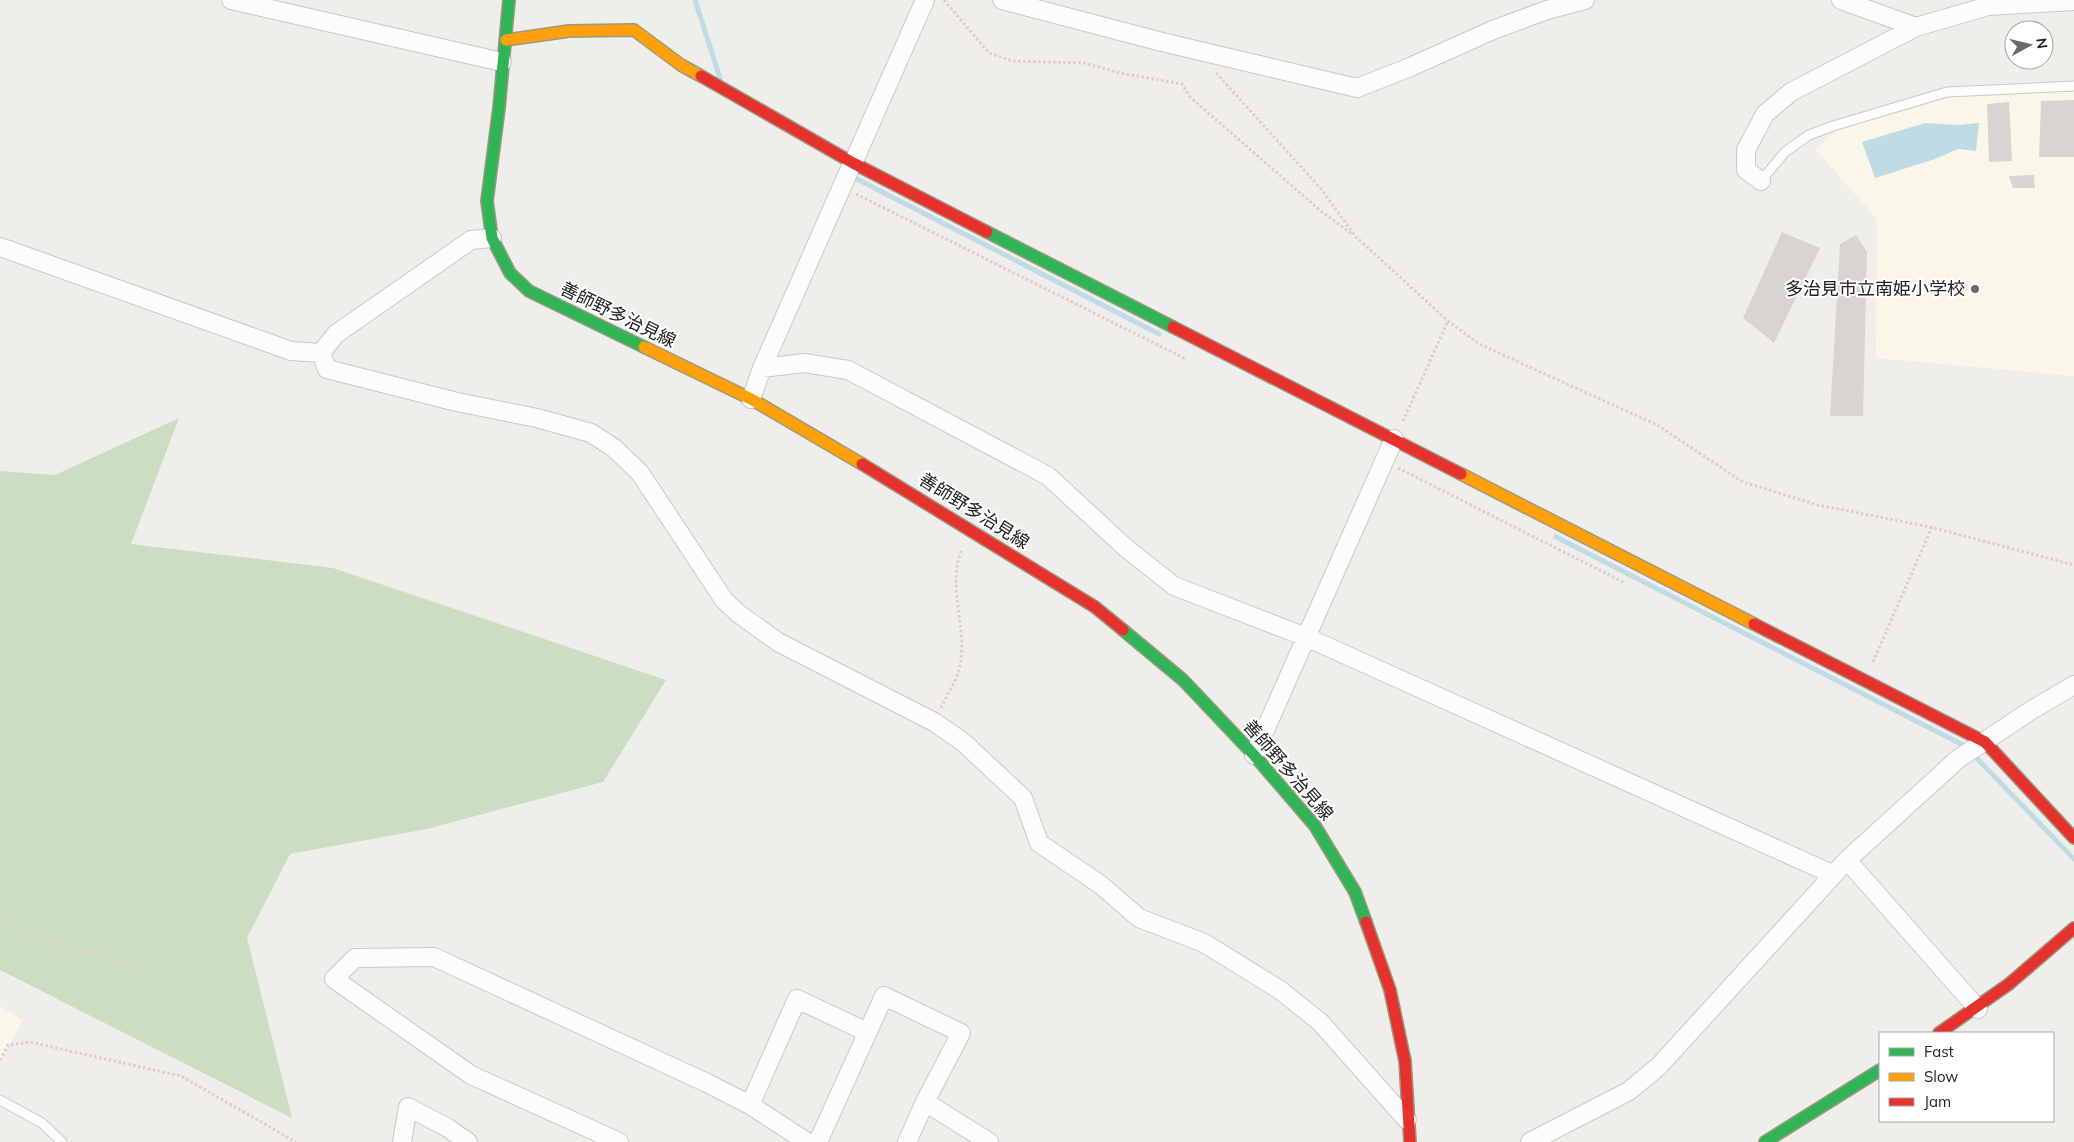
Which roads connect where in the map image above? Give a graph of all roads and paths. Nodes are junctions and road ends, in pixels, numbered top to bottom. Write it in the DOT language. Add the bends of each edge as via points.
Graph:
graph roads {
  1 [pos="231,0"];
  2 [pos="508,0"];
  3 [pos="925,0"];
  4 [pos="944,0"];
  5 [pos="1002,0"];
  6 [pos="1585,0"];
  7 [pos="1841,0"];
  8 [pos="2074,1"];
  9 [pos="1916,27"];
  10 [pos="506,40"];
  11 [pos="1202,50"];
  12 [pos="502,62"];
  13 [pos="2074,86"];
  14 [pos="852,163"];
  15 [pos="1761,181"];
  16 [pos="842,186"];
  17 [pos="1355,236"];
  18 [pos="492,238"];
  19 [pos="0,247"];
  20 [pos="1448,321"];
  21 [pos="321,353"];
  22 [pos="1189,361"];
  23 [pos="762,368"];
  24 [pos="751,399"];
  25 [pos="1394,439"];
  26 [pos="1932,527"];
  27 [pos="971,530"];
  28 [pos="2074,566"];
  29 [pos="1306,636"];
  30 [pos="1865,681"];
  31 [pos="2074,685"];
  32 [pos="934,722"];
  33 [pos="1985,742"];
  34 [pos="1254,755"];
  35 [pos="2074,838"];
  36 [pos="1847,860"];
  37 [pos="1832,874"];
  38 [pos="0,922"];
  39 [pos="2074,928"];
  40 [pos="149,969"];
  41 [pos="1978,1009"];
  42 [pos="867,1032"];
  43 [pos="1941,1032"];
  44 [pos="0,1060"];
  45 [pos="1879,1071"];
  46 [pos="0,1100"];
  47 [pos="925,1102"];
  48 [pos="750,1105"];
  49 [pos="1407,1120"];
  50 [pos="599,1138"];
  51 [pos="62,1142"];
  52 [pos="296,1142"];
  53 [pos="402,1142"];
  54 [pos="468,1142"];
  55 [pos="619,1142"];
  56 [pos="806,1142"];
  57 [pos="818,1142"];
  58 [pos="907,1142"];
  59 [pos="989,1142"];
  60 [pos="1410,1142"];
  61 [pos="1530,1142"];
  62 [pos="1765,1142"];
  1 -- 12 [label="street"];
  2 -- 10 [label="street, 善師野多治見線"];
  3 -- 14 [label="street"];
  4 -- 17 [label="path" via="989,53 1013,61 1084,63 1120,74 1182,84 1190,97 1322,212"];
  5 -- 11 [label="street"];
  6 -- 11 [label="street" via="1546,10 1493,30 1357,88"];
  7 -- 9 [label="street"];
  8 -- 9 [label="street" via="1988,6"];
  9 -- 15 [label="street" via="1792,92 1764,114 1746,150 1746,170"];
  10 -- 12 [label="street, 善師野多治見線"];
  10 -- 14 [label="street" via="569,31 634,30 681,65"];
  11 -- 17 [label="path" via="1204,59 1322,190"];
  12 -- 18 [label="street, 善師野多治見線" via="487,200"];
  13 -- 15 [label="lane" via="1947,92 1833,126 1809,135 1785,152"];
  14 -- 16 [label="street"];
  14 -- 25 [label="street"];
  16 -- 22 [label="path"];
  16 -- 23 [label="street"];
  17 -- 20 [label="path"];
  18 -- 21 [label="street" via="471,240 336,334"];
  18 -- 24 [label="street, 善師野多治見線" via="510,273 529,291"];
  19 -- 21 [label="street" via="291,351"];
  20 -- 25 [label="path"];
  20 -- 26 [label="path" via="1479,344 1657,426 1743,482 1818,505"];
  21 -- 32 [label="street" via="328,369 591,433 614,448 640,472 724,600 739,614 778,642"];
  23 -- 24 [label="street"];
  23 -- 29 [label="street" via="804,363 848,370 1048,476 1126,548 1174,586"];
  24 -- 27 [label="street, 善師野多治見線"];
  25 -- 29 [label="street"];
  25 -- 30 [label="street"];
  26 -- 28 [label="path"];
  26 -- 30 [label="path"];
  27 -- 32 [label="path" via="960,555 957,582 961,647 958,672"];
  27 -- 34 [label="street, 善師野多治見線" via="1095,607 1183,680"];
  29 -- 34 [label="street"];
  29 -- 37 [label="street"];
  30 -- 33 [label="street"];
  31 -- 33 [label="street"];
  32 -- 49 [label="street" via="964,742 1023,798 1039,842 1101,885 1139,918 1204,943 1280,990 1320,1022"];
  33 -- 35 [label="street"];
  33 -- 36 [label="street" via="1958,759"];
  34 -- 49 [label="street, 善師野多治見線" via="1316,826 1355,892 1390,990 1406,1061"];
  36 -- 37 [label="street"];
  36 -- 41 [label="street"];
  37 -- 61 [label="street" via="1659,1066 1629,1091"];
  38 -- 40 [label="path" via="41,939"];
  39 -- 41 [label="street"];
  41 -- 43 [label="street"];
  42 -- 47 [label="street" via="884,996 960,1033"];
  42 -- 48 [label="street" via="797,999"];
  42 -- 57 [label="street"];
  44 -- 52 [label="path" via="8,1045 30,1042 181,1076"];
  45 -- 62 [label="street"];
  46 -- 51 [label="lane" via="42,1123"];
  47 -- 58 [label="street"];
  47 -- 59 [label="street"];
  48 -- 50 [label="street" via="434,957 355,958 334,979 471,1075"];
  48 -- 56 [label="street"];
  49 -- 60 [label="street, 善師野多治見線"];
  50 -- 55 [label="street"];
  53 -- 54 [label="street" via="408,1107"];
}
